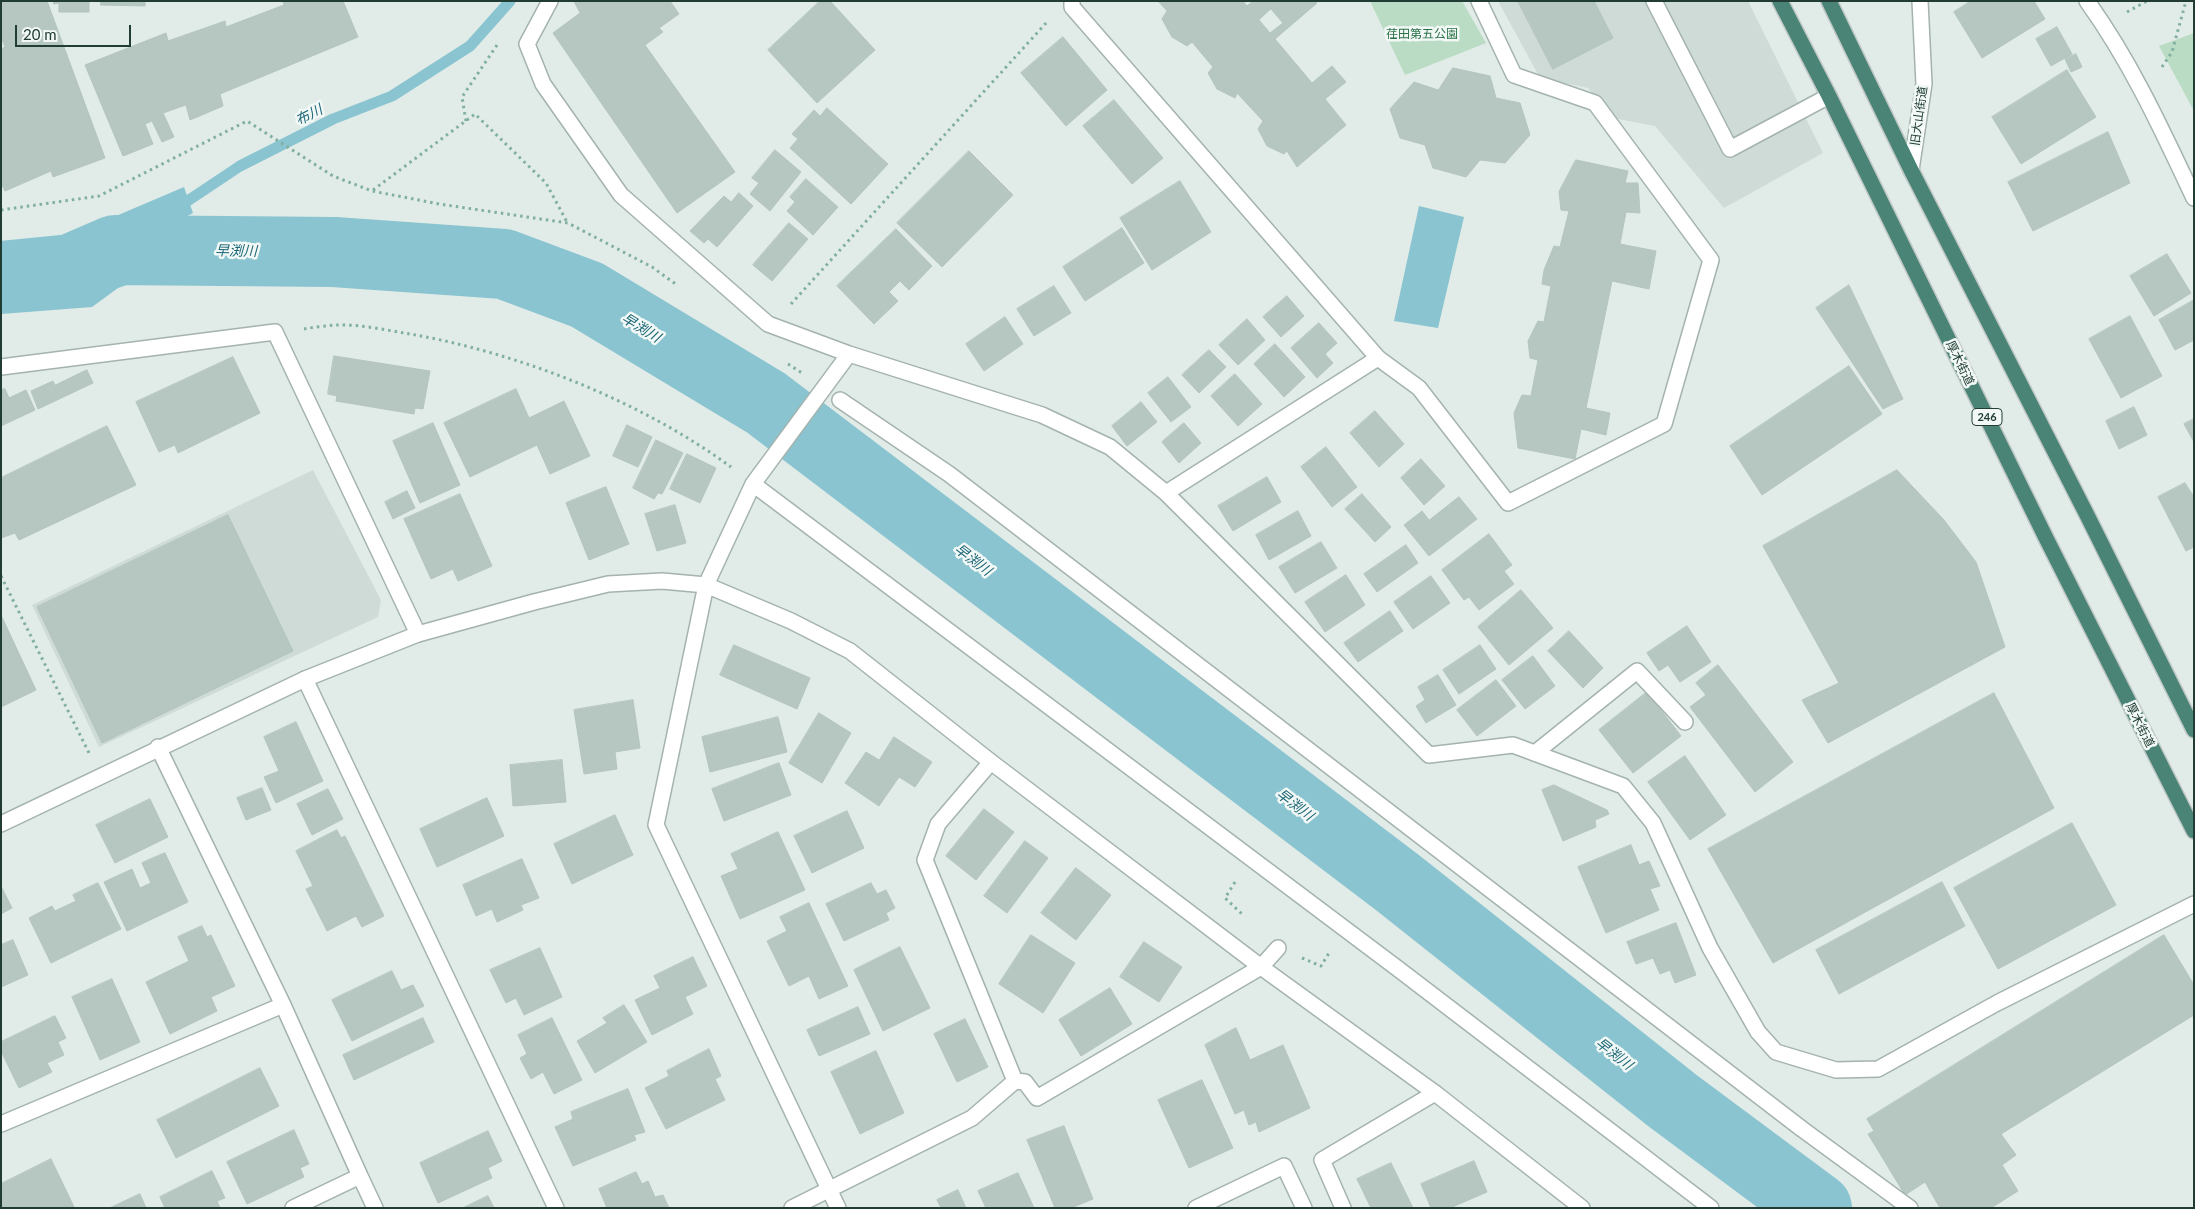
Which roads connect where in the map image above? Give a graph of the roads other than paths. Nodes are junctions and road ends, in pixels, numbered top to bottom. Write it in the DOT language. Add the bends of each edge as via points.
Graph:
graph roads {
  1 [pos="550,1"];
  2 [pos="1072,1"];
  3 [pos="1479,1"];
  4 [pos="1654,1"];
  5 [pos="1780,1"];
  6 [pos="1829,1"];
  7 [pos="1920,1"];
  8 [pos="2087,1"];
  9 [pos="1829,96"];
  10 [pos="1911,170"];
  11 [pos="2194,198"];
  12 [pos="849,354"];
  13 [pos="1378,358"];
  14 [pos="1,367"];
  15 [pos="840,400"];
  16 [pos="753,484"];
  17 [pos="1166,493"];
  18 [pos="706,585"];
  19 [pos="418,634"];
  20 [pos="305,679"];
  21 [pos="1685,722"];
  22 [pos="2194,730"];
  23 [pos="158,747"];
  24 [pos="1535,753"];
  25 [pos="991,762"];
  26 [pos="1,824"];
  27 [pos="2194,831"];
  28 [pos="2194,904"];
  29 [pos="1278,948"];
  30 [pos="1261,968"];
  31 [pos="283,1005"];
  32 [pos="1015,1081"];
  33 [pos="1435,1093"];
  34 [pos="1,1124"];
  35 [pos="360,1176"];
  36 [pos="829,1189"];
  37 [pos="292,1208"];
  38 [pos="374,1208"];
  39 [pos="556,1208"];
  40 [pos="792,1208"];
  41 [pos="838,1208"];
  42 [pos="1196,1208"];
  43 [pos="1304,1208"];
  44 [pos="1343,1208"];
  45 [pos="1582,1208"];
  46 [pos="1710,1208"];
  47 [pos="1910,1208"];
  1 -- 12 [label="street" via="527,44 543,84 621,196 768,324"];
  2 -- 13 [label="street" via="1072,7"];
  3 -- 13 [label="street" via="1514,75 1595,103 1711,260 1664,424 1508,503 1419,388"];
  4 -- 9 [label="street" via="1730,149"];
  5 -- 9 [label="highway, 厚木街道 / 246"];
  6 -- 10 [label="highway"];
  7 -- 10 [label="street, 旧大山街道" via="1924,84"];
  8 -- 11 [label="street" via="2113,37"];
  9 -- 27 [label="highway, 厚木街道 / 246"];
  10 -- 22 [label="highway"];
  12 -- 16 [label="street"];
  12 -- 17 [label="street" via="1042,415 1110,447"];
  13 -- 17 [label="street"];
  14 -- 19 [label="street" via="275,332"];
  15 -- 47 [label="street" via="949,474 1802,1129"];
  16 -- 18 [label="street"];
  16 -- 46 [label="street"];
  17 -- 24 [label="street" via="1429,755 1513,745"];
  18 -- 19 [label="street" via="662,581 608,584"];
  18 -- 25 [label="street" via="791,621 850,651"];
  18 -- 36 [label="street" via="656,825"];
  19 -- 20 [label="street"];
  20 -- 23 [label="street"];
  20 -- 39 [label="street"];
  21 -- 24 [label="street" via="1637,671"];
  23 -- 26 [label="street"];
  23 -- 31 [label="street"];
  24 -- 28 [label="street" via="1623,786 1653,823 1710,948 1758,1032 1776,1052 1836,1070 1878,1069 1997,1003"];
  25 -- 30 [label="street"];
  25 -- 32 [label="street" via="938,824 925,860"];
  29 -- 30 [label="street"];
  30 -- 32 [label="street" via="1037,1098 1025,1082"];
  30 -- 33 [label="street"];
  31 -- 34 [label="street"];
  31 -- 35 [label="street"];
  32 -- 36 [label="street" via="972,1118"];
  33 -- 44 [label="street" via="1322,1160"];
  33 -- 45 [label="street"];
  35 -- 37 [label="street"];
  35 -- 38 [label="street"];
  36 -- 40 [label="street"];
  36 -- 41 [label="street"];
  42 -- 43 [label="street" via="1284,1166"];
}
